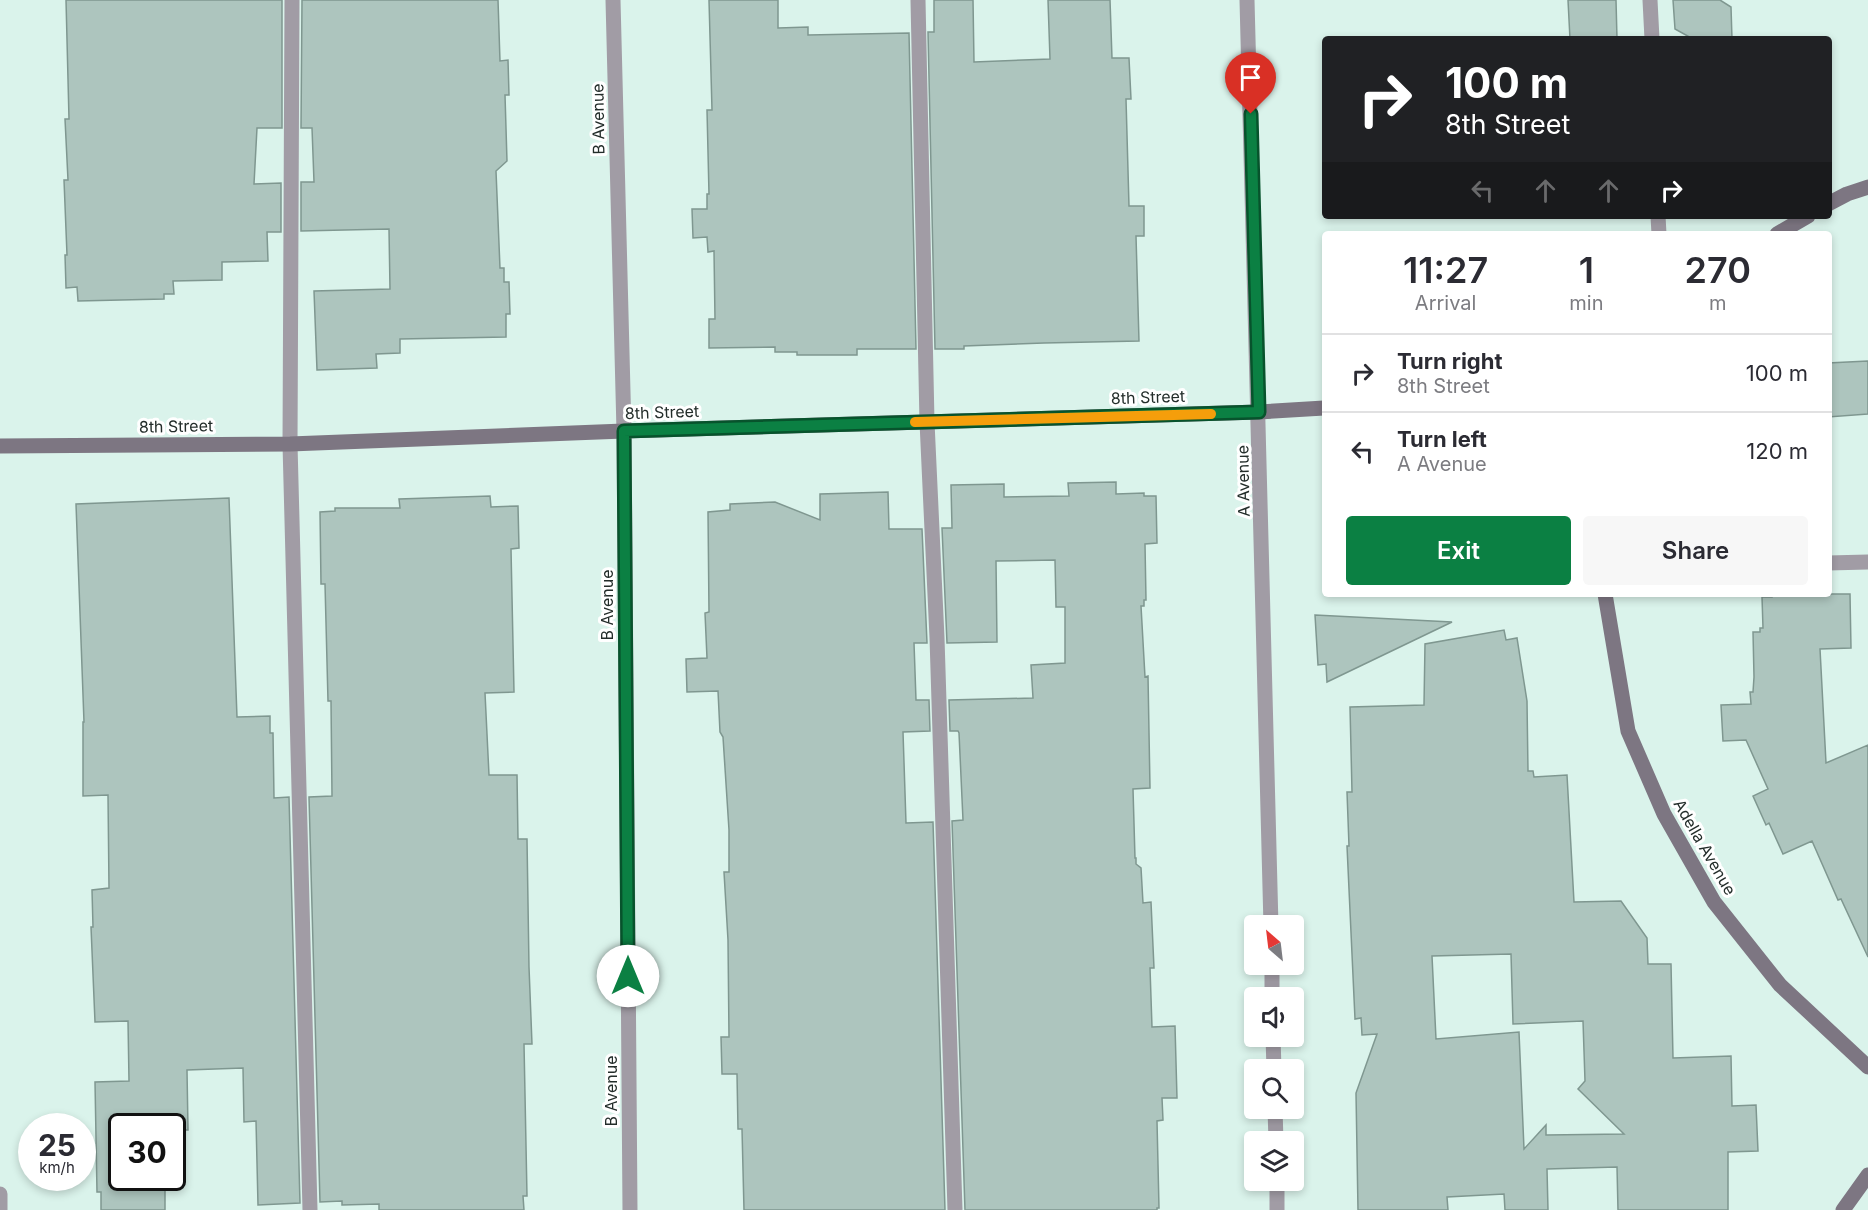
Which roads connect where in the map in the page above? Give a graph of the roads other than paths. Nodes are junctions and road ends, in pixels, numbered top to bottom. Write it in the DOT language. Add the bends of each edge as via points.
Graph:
graph roads {
  1 [pos="292,0"];
  2 [pos="613,0"];
  3 [pos="918,0"];
  4 [pos="1247,0"];
  5 [pos="1650,0"];
  6 [pos="1652,36"];
  7 [pos="1868,187"];
  8 [pos="1832,202"];
  9 [pos="1803,219"];
  10 [pos="1782,231"];
  11 [pos="1322,408"];
  12 [pos="1259,412"];
  13 [pos="927,422"];
  14 [pos="624,431"];
  15 [pos="290,444"];
  16 [pos="0,446"];
  17 [pos="1868,562"];
  18 [pos="1832,563"];
  19 [pos="1606,597"];
  20 [pos="1271,915"];
  21 [pos="1868,1067"];
  22 [pos="1868,1175"];
  23 [pos="1277,1191"];
  24 [pos="0,1194"];
  25 [pos="0,1210"];
  26 [pos="310,1210"];
  27 [pos="630,1210"];
  28 [pos="955,1210"];
  29 [pos="1277,1210"];
  30 [pos="1843,1210"];
  1 -- 15 [label="street"];
  2 -- 14 [label="street, B Avenue"];
  3 -- 13 [label="street"];
  4 -- 12 [label="street, A Avenue"];
  5 -- 6 [label="street"];
  7 -- 8 [label="street"];
  9 -- 10 [label="street"];
  11 -- 12 [label="street, 8th Street"];
  12 -- 13 [label="street, 8th Street"];
  12 -- 20 [label="street, A Avenue"];
  13 -- 14 [label="street, 8th Street"];
  13 -- 28 [label="street" via="938,638"];
  14 -- 15 [label="street, 8th Street"];
  14 -- 27 [label="street, B Avenue"];
  15 -- 16 [label="street, 8th Street"];
  15 -- 26 [label="street"];
  17 -- 18 [label="street"];
  19 -- 21 [label="street, Adella Avenue" via="1628,731 1664,814 1714,902 1780,985"];
  22 -- 30 [label="street"];
  23 -- 29 [label="street"];
  24 -- 25 [label="street"];
}
